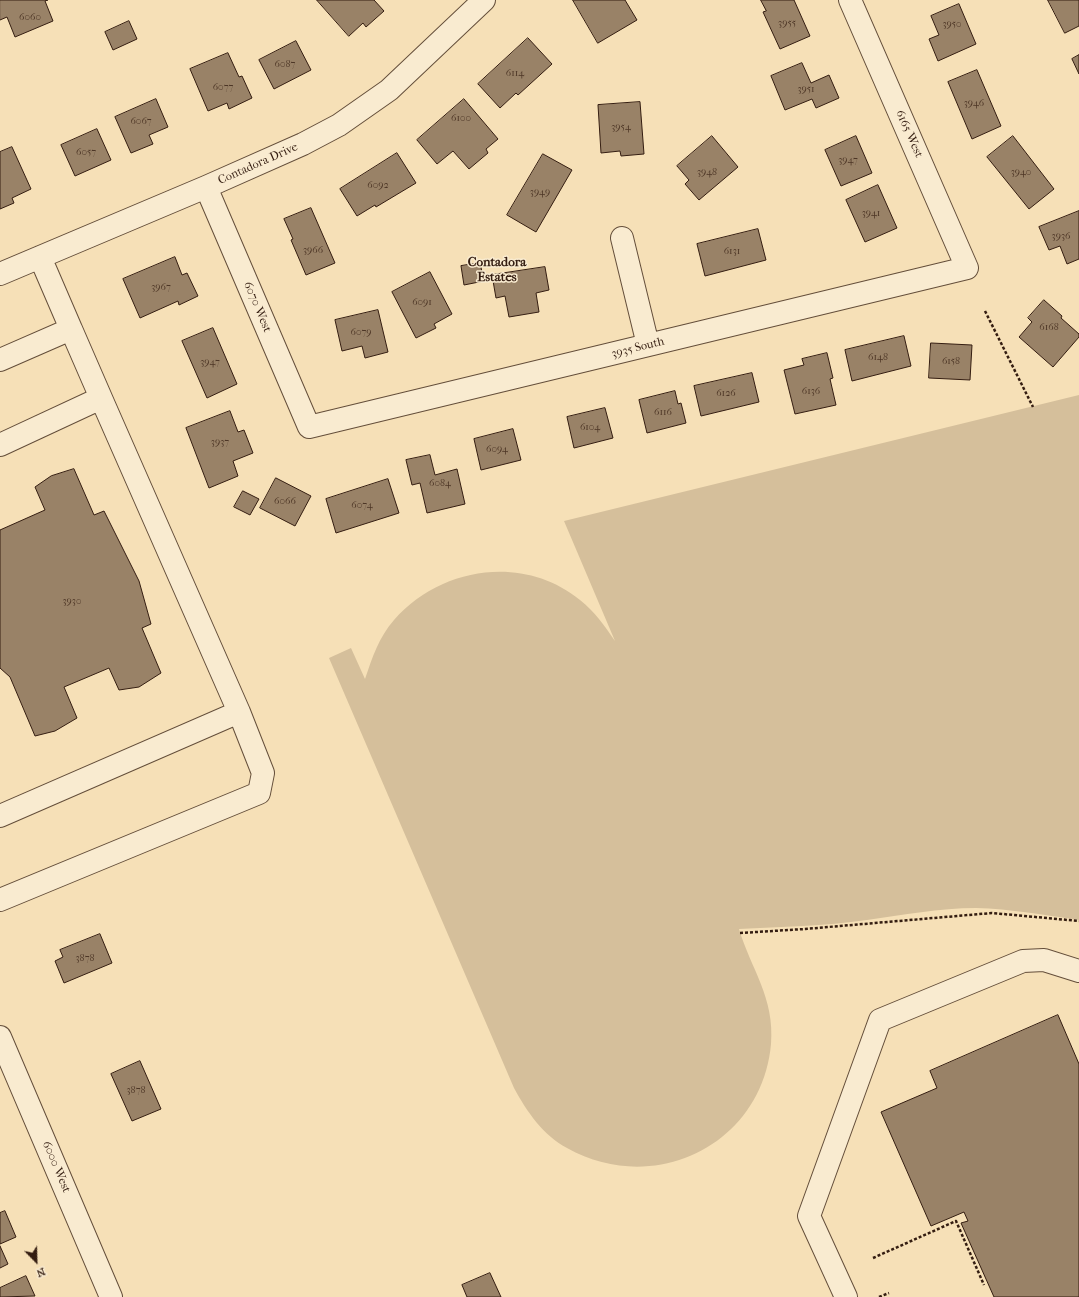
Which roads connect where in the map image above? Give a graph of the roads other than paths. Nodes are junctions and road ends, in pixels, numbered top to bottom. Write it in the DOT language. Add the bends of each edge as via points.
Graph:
graph roads {
  1 [pos="484,0"];
  2 [pos="850,0"];
  3 [pos="206,187"];
  4 [pos="622,238"];
  5 [pos="40,257"];
  6 [pos="967,268"];
  7 [pos="0,274"];
  8 [pos="71,329"];
  9 [pos="648,345"];
  10 [pos="0,360"];
  11 [pos="101,398"];
  12 [pos="309,427"];
  13 [pos="0,445"];
  14 [pos="239,712"];
  15 [pos="0,816"];
  16 [pos="0,900"];
  17 [pos="1079,971"];
  18 [pos="0,1037"];
  19 [pos="112,1297"];
  20 [pos="846,1297"];
  1 -- 3 [label="street, Contadora Drive" via="389,90 339,125 303,144"];
  2 -- 6 [label="street, 6165 West"];
  3 -- 5 [label="street, Contadora Drive"];
  3 -- 12 [label="street, 6070 West"];
  4 -- 9 [label="street"];
  5 -- 7 [label="street, Contadora Drive"];
  5 -- 8 [label="street"];
  6 -- 9 [label="street, 3935 South"];
  8 -- 10 [label="street"];
  8 -- 11 [label="street"];
  9 -- 12 [label="street, 3935 South"];
  11 -- 13 [label="street"];
  11 -- 14 [label="street"];
  14 -- 15 [label="street"];
  14 -- 16 [label="street" via="263,773 258,793"];
  17 -- 20 [label="street" via="1044,960 1023,961 880,1020 809,1216"];
  18 -- 19 [label="street, 6000 West"];
}
